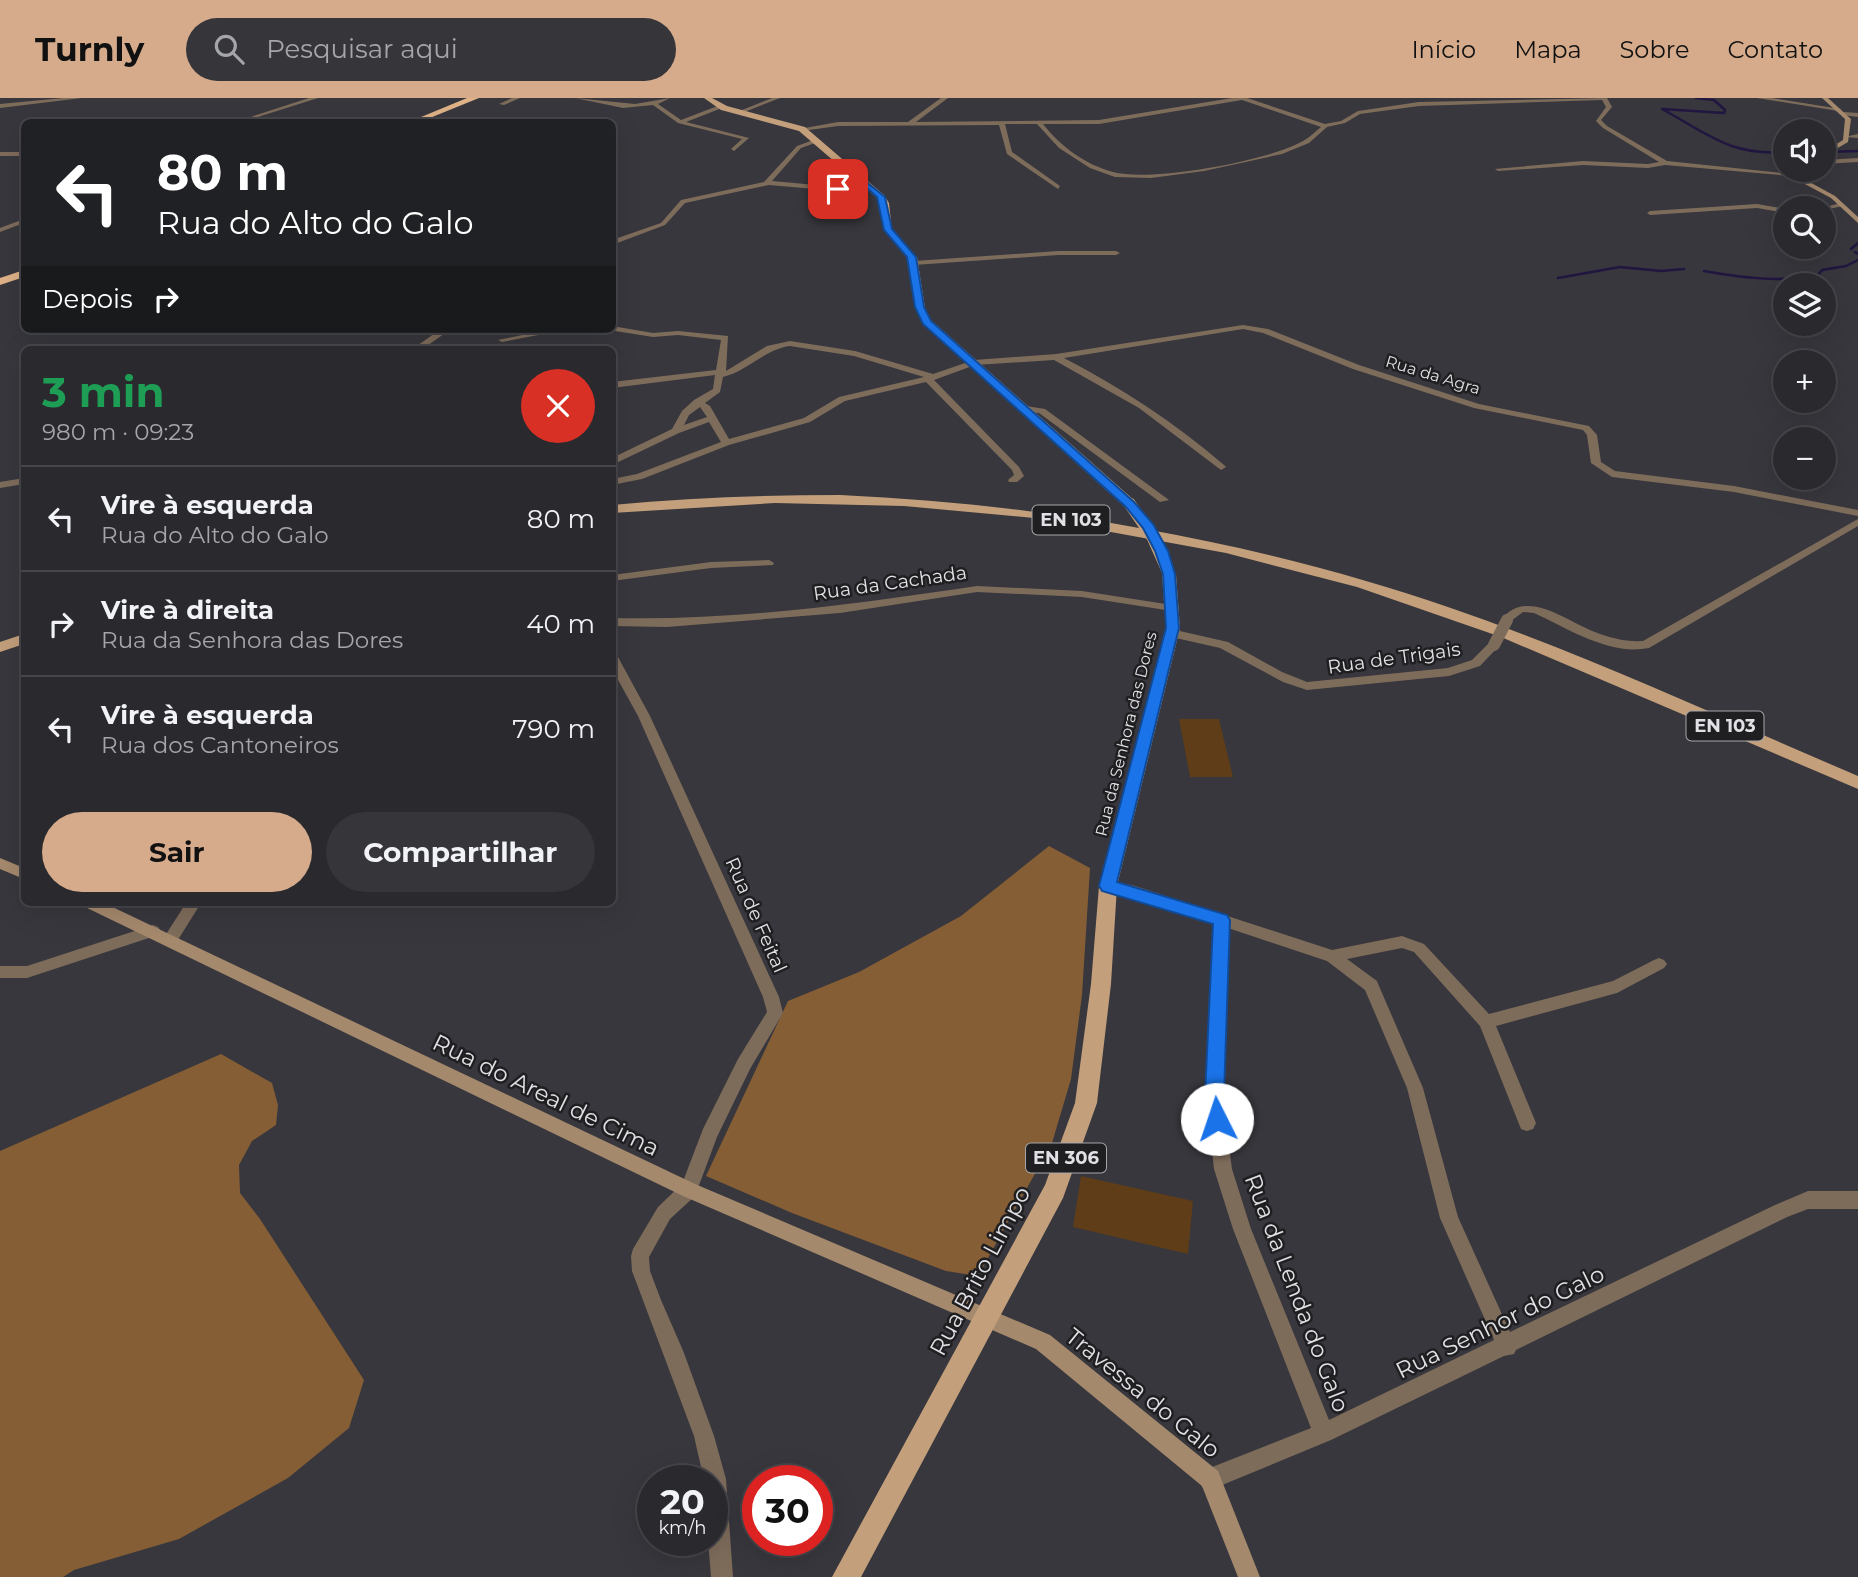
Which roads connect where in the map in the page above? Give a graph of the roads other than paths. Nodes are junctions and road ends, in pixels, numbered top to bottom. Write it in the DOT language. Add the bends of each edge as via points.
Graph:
graph roads {
  1 [pos="79,98"];
  2 [pos="315,98"];
  3 [pos="475,98"];
  4 [pos="490,98"];
  5 [pos="517,98"];
  6 [pos="578,98"];
  7 [pos="667,98"];
  8 [pos="707,98"];
  9 [pos="777,98"];
  10 [pos="945,98"];
  11 [pos="1603,98"];
  12 [pos="1760,98"];
  13 [pos="1825,98"];
  14 [pos="1572,99"];
  15 [pos="502,104"];
  16 [pos="655,104"];
  17 [pos="0,106"];
  18 [pos="720,107"];
  19 [pos="1591,107"];
  20 [pos="1838,108"];
  21 [pos="740,112"];
  22 [pos="1844,114"];
  23 [pos="1858,115"];
  24 [pos="248,119"];
  25 [pos="421,119"];
  26 [pos="436,119"];
  27 [pos="1001,121"];
  28 [pos="1037,121"];
  29 [pos="680,122"];
  30 [pos="908,124"];
  31 [pos="1325,126"];
  32 [pos="802,129"];
  33 [pos="1847,136"];
  34 [pos="1858,136"];
  35 [pos="816,141"];
  36 [pos="1836,147"];
  37 [pos="734,149"];
  38 [pos="0,154"];
  39 [pos="21,154"];
  40 [pos="1858,160"];
  41 [pos="1836,161"];
  42 [pos="1665,163"];
  43 [pos="1498,169"];
  44 [pos="1773,171"];
  45 [pos="864,182"];
  46 [pos="1809,182"];
  47 [pos="767,183"];
  48 [pos="1058,187"];
  49 [pos="1841,205"];
  50 [pos="1836,206"];
  51 [pos="1773,209"];
  52 [pos="1650,212"];
  53 [pos="1858,221"];
  54 [pos="21,222"];
  55 [pos="0,230"];
  56 [pos="616,242"];
  57 [pos="1115,253"];
  58 [pos="914,263"];
  59 [pos="21,267"];
  60 [pos="0,274"];
  61 [pos="21,274"];
  62 [pos="0,282"];
  63 [pos="616,329"];
  64 [pos="441,333"];
  65 [pos="500,333"];
  66 [pos="543,333"];
  67 [pos="502,340"];
  68 [pos="421,346"];
  69 [pos="505,346"];
  70 [pos="1056,357"];
  71 [pos="974,363"];
  72 [pos="616,374"];
  73 [pos="722,374"];
  74 [pos="930,378"];
  75 [pos="634,381"];
  76 [pos="616,384"];
  77 [pos="697,402"];
  78 [pos="1026,409"];
  79 [pos="712,418"];
  80 [pos="676,431"];
  81 [pos="726,443"];
  82 [pos="616,460"];
  83 [pos="1221,467"];
  84 [pos="1013,480"];
  85 [pos="616,481"];
  86 [pos="21,482"];
  87 [pos="0,485"];
  88 [pos="1164,500"];
  89 [pos="616,509"];
  90 [pos="1858,513"];
  91 [pos="1858,522"];
  92 [pos="769,563"];
  93 [pos="616,577"];
  94 [pos="1172,608"];
  95 [pos="616,622"];
  96 [pos="21,628"];
  97 [pos="1171,633"];
  98 [pos="0,635"];
  99 [pos="21,640"];
  100 [pos="0,646"];
  101 [pos="616,665"];
  102 [pos="1858,783"];
  103 [pos="0,863"];
  104 [pos="21,873"];
  105 [pos="1108,886"];
  106 [pos="97,906"];
  107 [pos="192,906"];
  108 [pos="1221,920"];
  109 [pos="153,931"];
  110 [pos="171,939"];
  111 [pos="1332,956"];
  112 [pos="1659,964"];
  113 [pos="0,972"];
  114 [pos="1486,1022"];
  115 [pos="1527,1123"];
  116 [pos="689,1190"];
  117 [pos="1858,1200"];
  118 [pos="988,1317"];
  119 [pos="1507,1347"];
  120 [pos="1324,1433"];
  121 [pos="1210,1479"];
  122 [pos="722,1577"];
  123 [pos="846,1577"];
  124 [pos="1249,1577"];
  1 -- 17 [label="street"];
  2 -- 24 [label="street"];
  3 -- 25 [label="highway"];
  4 -- 26 [label="highway"];
  5 -- 15 [label="street"];
  6 -- 16 [label="street" via="622,106"];
  7 -- 16 [label="street"];
  8 -- 18 [label="main road, Rua da Senhora das Dores / EN 306"];
  9 -- 21 [label="street"];
  10 -- 30 [label="street"];
  11 -- 14 [label="street"];
  11 -- 42 [label="street" via="1609,107 1601,111 1598,120"];
  12 -- 20 [label="street"];
  13 -- 20 [label="main road"];
  14 -- 19 [label="street"];
  14 -- 31 [label="street" via="1419,104 1358,113"];
  16 -- 29 [label="street"];
  18 -- 21 [label="main road, Rua da Senhora das Dores / EN 306"];
  18 -- 29 [label="street"];
  20 -- 22 [label="main road"];
  21 -- 32 [label="main road, Rua da Senhora das Dores / EN 306"];
  22 -- 23 [label="street"];
  22 -- 33 [label="main road"];
  27 -- 28 [label="street"];
  27 -- 30 [label="street"];
  27 -- 48 [label="street" via="1009,153"];
  28 -- 31 [label="street" via="1100,122 1242,98"];
  28 -- 31 [label="street" via="1062,148 1094,167 1127,177 1179,173 1276,153 1310,139"];
  29 -- 37 [label="street" via="746,138"];
  30 -- 32 [label="street"];
  32 -- 35 [label="main road, Rua da Senhora das Dores / EN 306"];
  33 -- 34 [label="street"];
  33 -- 36 [label="main road"];
  35 -- 45 [label="main road, Rua da Senhora das Dores / EN 306"];
  35 -- 47 [label="street" via="799,147"];
  38 -- 39 [label="street"];
  40 -- 41 [label="street"];
  42 -- 43 [label="street"];
  42 -- 44 [label="street"];
  45 -- 47 [label="street" via="838,189"];
  45 -- 58 [label="main road, Rua da Senhora das Dores / EN 306" via="885,203 888,230"];
  46 -- 49 [label="main road"];
  47 -- 56 [label="street" via="683,201 663,225"];
  49 -- 50 [label="street"];
  49 -- 53 [label="main road"];
  51 -- 52 [label="street"];
  54 -- 55 [label="street"];
  57 -- 58 [label="street"];
  58 -- 71 [label="main road, Rua da Senhora das Dores / EN 306" via="920,307 927,322"];
  59 -- 60 [label="highway"];
  61 -- 62 [label="highway"];
  63 -- 73 [label="street" via="653,335 721,336 725,338"];
  64 -- 68 [label="street"];
  65 -- 67 [label="street"];
  66 -- 67 [label="street"];
  67 -- 69 [label="street"];
  70 -- 71 [label="street, Rua da Agra"];
  70 -- 83 [label="street" via="1141,406"];
  70 -- 90 [label="street, Rua da Agra" via="1221,328 1254,329 1476,406 1586,428 1592,435 1596,463 1612,474 1734,489"];
  71 -- 74 [label="street, Rua da Agra"];
  71 -- 78 [label="main road, Rua da Senhora das Dores / EN 306"];
  72 -- 75 [label="street"];
  73 -- 74 [label="street" via="789,344 844,353"];
  73 -- 75 [label="street" via="711,371"];
  73 -- 77 [label="street" via="717,390"];
  74 -- 81 [label="street, Rua da Agra" via="842,399 807,420"];
  74 -- 84 [label="street" via="1016,469 1019,476"];
  75 -- 76 [label="street"];
  77 -- 79 [label="street"];
  77 -- 80 [label="street"];
  78 -- 88 [label="street" via="1042,411"];
  78 -- 94 [label="main road, Rua da Senhora das Dores / EN 306, bridge" via="1149,527 1169,574"];
  79 -- 80 [label="street"];
  79 -- 81 [label="street"];
  80 -- 82 [label="street"];
  81 -- 85 [label="street, Rua da Agra" via="639,477"];
  86 -- 87 [label="street"];
  89 -- 102 [label="main road, EN 103" via="777,499 947,506 1095,523 1290,565 1436,609 1592,668"];
  91 -- 97 [label="street, Rua de Trigais, bridge" via="1645,645 1611,642 1524,607 1514,611 1494,645 1476,663 1450,672 1307,685 1292,682 1222,644"];
  92 -- 93 [label="street"];
  94 -- 95 [label="street, Rua da Cachada" via="1082,594 976,589 840,610 667,623"];
  94 -- 97 [label="main road, Rua da Senhora das Dores / EN 306"];
  96 -- 98 [label="main road"];
  97 -- 105 [label="main road, Rua da Senhora das Dores / EN 306"];
  99 -- 100 [label="main road"];
  101 -- 116 [label="street, Rua de Feital" via="689,811 775,1013 721,1112"];
  103 -- 104 [label="main road"];
  105 -- 108 [label="street"];
  105 -- 118 [label="main road, Rua Brito Limpo / EN 306" via="1086,1103 1055,1190"];
  106 -- 109 [label="main road, Rua do Areal de Cima"];
  107 -- 110 [label="street"];
  108 -- 111 [label="street"];
  108 -- 120 [label="street, Rua da Lenda do Galo" via="1214,1095 1223,1169 1242,1229"];
  109 -- 110 [label="main road, Rua do Areal de Cima"];
  109 -- 113 [label="street" via="27,972"];
  110 -- 116 [label="main road, Rua do Areal de Cima"];
  111 -- 114 [label="street" via="1402,942 1419,948"];
  111 -- 119 [label="street" via="1371,986 1378,998 1415,1088 1449,1217"];
  112 -- 114 [label="street" via="1617,986"];
  114 -- 115 [label="street"];
  116 -- 118 [label="main road, Rua do Areal de Cima"];
  116 -- 122 [label="street" via="664,1213 640,1256 641,1272 704,1436 715,1479"];
  117 -- 119 [label="street, Rua Senhor do Galo" via="1808,1200"];
  118 -- 121 [label="main road, Travessa do Galo" via="1043,1342"];
  118 -- 123 [label="main road, Rua Brito Limpo / EN 306"];
  119 -- 120 [label="street, Rua Senhor do Galo"];
  120 -- 121 [label="street, Rua Senhor do Galo"];
  121 -- 124 [label="main road, Travessa do Galo"];
}
